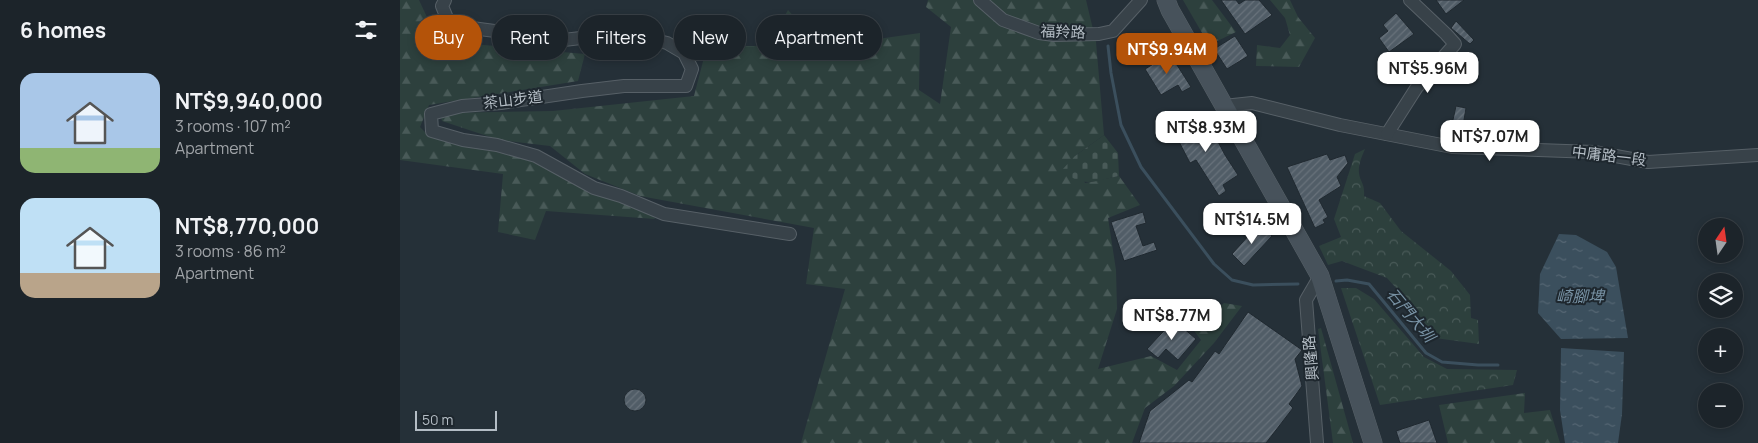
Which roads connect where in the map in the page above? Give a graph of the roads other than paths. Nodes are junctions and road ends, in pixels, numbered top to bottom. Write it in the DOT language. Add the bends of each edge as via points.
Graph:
graph roads {
  1 [pos="445,0"];
  2 [pos="980,0"];
  3 [pos="1141,0"];
  4 [pos="1166,0"];
  5 [pos="1410,0"];
  6 [pos="1224,106"];
  7 [pos="1387,134"];
  8 [pos="1758,155"];
  9 [pos="790,234"];
  10 [pos="1320,276"];
  11 [pos="1317,443"];
  12 [pos="1373,443"];
  1 -- 9 [label="street, 茶山步道" via="442,6 449,23 564,40 614,34 642,38 667,43 684,53 692,69 686,86 616,87 462,106 431,114 432,131 536,156 594,188 664,214"];
  2 -- 3 [label="street, 福羚路" via="1002,20 1039,34 1054,35 1113,31"];
  4 -- 6 [label="street"];
  5 -- 7 [label="street" via="1455,44 1417,87"];
  6 -- 7 [label="street, 中庸路一段" via="1252,103"];
  6 -- 10 [label="street"];
  7 -- 8 [label="street, 中庸路一段" via="1452,147 1594,152 1648,162"];
  10 -- 11 [label="street, 興隆路" via="1306,300"];
  10 -- 12 [label="street"];
}
